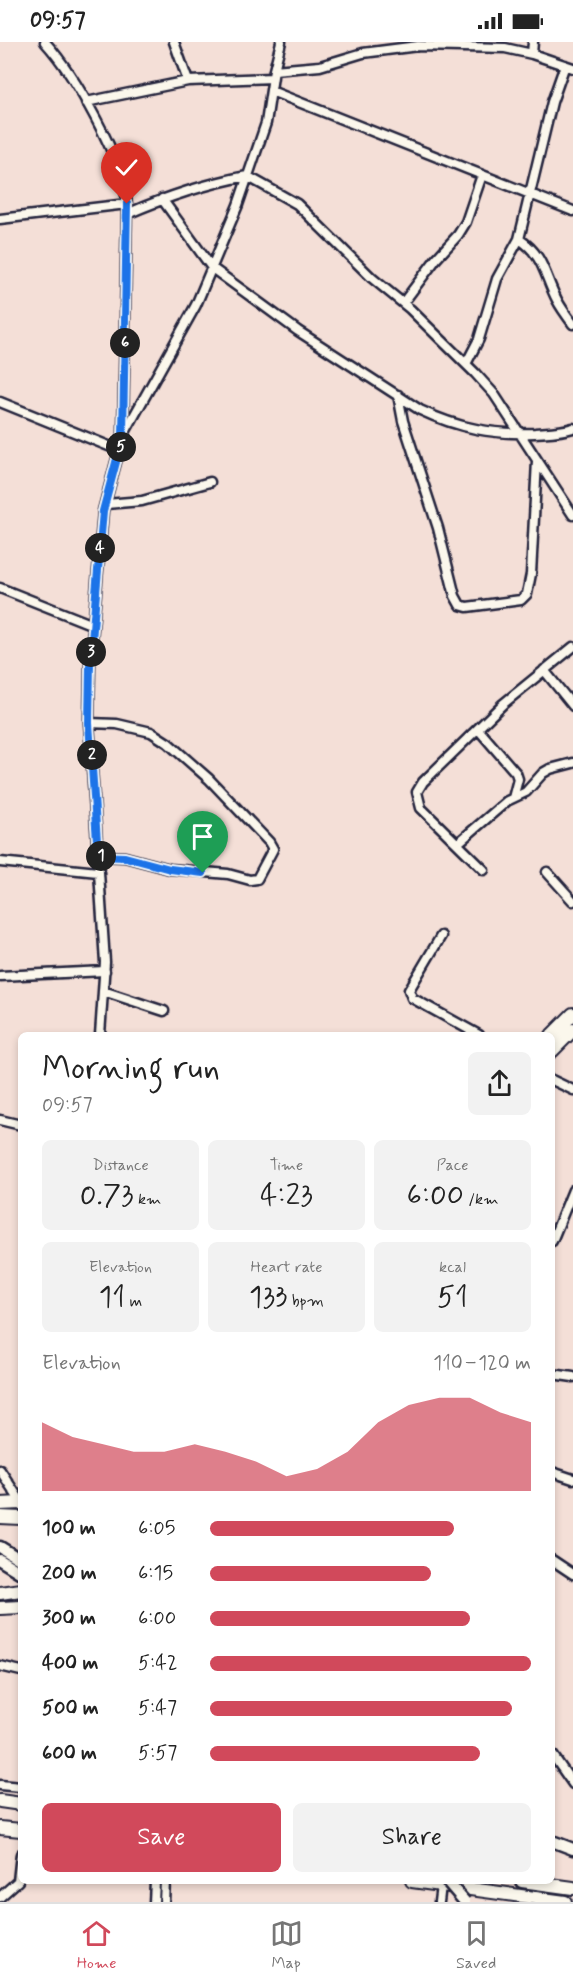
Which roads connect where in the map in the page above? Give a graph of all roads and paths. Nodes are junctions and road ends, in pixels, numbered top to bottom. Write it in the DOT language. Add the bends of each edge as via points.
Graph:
graph roads {
  1 [pos="45,42"];
  2 [pos="175,42"];
  3 [pos="281,42"];
  4 [pos="533,42"];
  5 [pos="418,44"];
  6 [pos="532,54"];
  7 [pos="569,66"];
  8 [pos="273,74"];
  9 [pos="188,81"];
  10 [pos="271,91"];
  11 [pos="86,102"];
  12 [pos="482,175"];
  13 [pos="247,176"];
  14 [pos="531,194"];
  15 [pos="162,199"];
  16 [pos="127,204"];
  17 [pos="573,211"];
  18 [pos="127,214"];
  19 [pos="0,219"];
  20 [pos="519,239"];
  21 [pos="212,268"];
  22 [pos="403,303"];
  23 [pos="573,324"];
  24 [pos="466,364"];
  25 [pos="398,395"];
  26 [pos="0,402"];
  27 [pos="573,428"];
  28 [pos="520,434"];
  29 [pos="123,436"];
  30 [pos="121,452"];
  31 [pos="537,460"];
  32 [pos="210,482"];
  33 [pos="106,504"];
  34 [pos="573,514"];
  35 [pos="0,588"];
  36 [pos="93,625"];
  37 [pos="573,647"];
  38 [pos="544,670"];
  39 [pos="573,706"];
  40 [pos="89,723"];
  41 [pos="478,729"];
  42 [pos="573,763"];
  43 [pos="513,798"];
  44 [pos="458,843"];
  45 [pos="98,856"];
  46 [pos="0,862"];
  47 [pos="484,870"];
  48 [pos="98,872"];
  49 [pos="547,872"];
  50 [pos="573,901"];
  51 [pos="441,936"];
  52 [pos="105,971"];
  53 [pos="0,976"];
  54 [pos="103,991"];
  55 [pos="164,1011"];
  56 [pos="573,1014"];
  57 [pos="573,1030"];
  58 [pos="100,1032"];
  59 [pos="474,1032"];
  60 [pos="555,1032"];
  61 [pos="555,1048"];
  62 [pos="555,1081"];
  63 [pos="573,1090"];
  64 [pos="0,1120"];
  65 [pos="18,1124"];
  66 [pos="573,1190"];
  67 [pos="555,1234"];
  68 [pos="555,1374"];
  69 [pos="573,1377"];
  70 [pos="0,1470"];
  71 [pos="555,1473"];
  72 [pos="573,1479"];
  73 [pos="18,1497"];
  74 [pos="18,1502"];
  75 [pos="0,1504"];
  76 [pos="0,1517"];
  77 [pos="18,1518"];
  78 [pos="0,1547"];
  79 [pos="18,1558"];
  80 [pos="0,1560"];
  81 [pos="555,1562"];
  82 [pos="18,1571"];
  83 [pos="573,1574"];
  84 [pos="18,1591"];
  85 [pos="0,1593"];
  86 [pos="18,1606"];
  87 [pos="0,1608"];
  88 [pos="0,1666"];
  89 [pos="18,1670"];
  90 [pos="555,1758"];
  91 [pos="573,1784"];
  92 [pos="0,1785"];
  93 [pos="18,1787"];
  94 [pos="0,1801"];
  95 [pos="18,1804"];
  96 [pos="0,1809"];
  97 [pos="18,1812"];
  98 [pos="0,1820"];
  99 [pos="18,1822"];
  100 [pos="0,1828"];
  101 [pos="18,1830"];
  102 [pos="555,1842"];
  103 [pos="573,1849"];
  104 [pos="18,1881"];
  105 [pos="155,1884"];
  106 [pos="165,1884"];
  107 [pos="444,1884"];
  108 [pos="445,1884"];
  109 [pos="450,1884"];
  110 [pos="544,1884"];
  111 [pos="573,1888"];
  112 [pos="0,1897"];
  113 [pos="154,1902"];
  114 [pos="164,1902"];
  115 [pos="439,1902"];
  116 [pos="465,1902"];
  117 [pos="565,1902"];
  1 -- 11 [label="street"];
  2 -- 9 [label="street"];
  3 -- 8 [label="street"];
  4 -- 6 [label="street"];
  5 -- 6 [label="street" via="506,48"];
  5 -- 8 [label="street"];
  6 -- 7 [label="street"];
  7 -- 14 [label="street" via="549,112"];
  8 -- 9 [label="street"];
  8 -- 10 [label="street"];
  9 -- 11 [label="street"];
  10 -- 12 [label="street"];
  10 -- 13 [label="street" via="266,123"];
  11 -- 16 [label="street" via="120,170"];
  12 -- 14 [label="street"];
  12 -- 22 [label="street" via="458,235"];
  13 -- 15 [label="street"];
  13 -- 21 [label="street"];
  13 -- 22 [label="street" via="297,204"];
  14 -- 17 [label="street"];
  14 -- 20 [label="street"];
  15 -- 18 [label="street"];
  15 -- 21 [label="street"];
  16 -- 18 [label="street"];
  16 -- 19 [label="street"];
  18 -- 29 [label="street"];
  20 -- 23 [label="street" via="538,256 557,300"];
  20 -- 24 [label="street" via="497,279 479,339"];
  21 -- 25 [label="street" via="298,331"];
  21 -- 29 [label="street" via="196,305"];
  22 -- 24 [label="street"];
  24 -- 28 [label="street" via="494,394"];
  25 -- 28 [label="street" via="438,418 482,432"];
  25 -- 31 [label="street" via="460,605 521,600 527,594"];
  26 -- 30 [label="street"];
  27 -- 28 [label="street"];
  28 -- 31 [label="street"];
  29 -- 30 [label="street"];
  30 -- 33 [label="street"];
  31 -- 34 [label="street"];
  32 -- 33 [label="street" via="141,501"];
  33 -- 36 [label="street"];
  35 -- 36 [label="street"];
  36 -- 40 [label="street"];
  37 -- 38 [label="street"];
  38 -- 39 [label="street"];
  38 -- 41 [label="street"];
  40 -- 45 [label="street"];
  40 -- 45 [label="street" via="117,723 151,732 168,743 209,779 273,849 257,879 250,880 170,869 125,857"];
  41 -- 43 [label="street" via="516,773"];
  41 -- 44 [label="street" via="417,792 422,808"];
  42 -- 43 [label="street" via="543,773 526,792"];
  43 -- 44 [label="street"];
  44 -- 47 [label="street"];
  45 -- 48 [label="street"];
  46 -- 48 [label="street"];
  48 -- 52 [label="street"];
  49 -- 50 [label="street"];
  51 -- 59 [label="street" via="409,990 412,998"];
  52 -- 53 [label="street"];
  52 -- 54 [label="street"];
  54 -- 55 [label="street"];
  54 -- 58 [label="street"];
  56 -- 60 [label="highway"];
  57 -- 61 [label="highway"];
  62 -- 63 [label="street"];
  64 -- 65 [label="street"];
  66 -- 67 [label="street"];
  68 -- 69 [label="street"];
  70 -- 73 [label="street"];
  71 -- 72 [label="street"];
  74 -- 75 [label="highway"];
  76 -- 77 [label="highway"];
  78 -- 79 [label="main road"];
  80 -- 82 [label="main road"];
  81 -- 83 [label="street"];
  84 -- 85 [label="highway"];
  86 -- 87 [label="highway"];
  88 -- 89 [label="street"];
  90 -- 91 [label="street"];
  92 -- 93 [label="street"];
  94 -- 95 [label="highway"];
  96 -- 97 [label="highway"];
  98 -- 99 [label="highway"];
  100 -- 101 [label="highway"];
  102 -- 103 [label="main road"];
  104 -- 112 [label="street"];
  105 -- 113 [label="street"];
  106 -- 114 [label="street"];
  107 -- 115 [label="street"];
  108 -- 116 [label="main road, bridge"];
  109 -- 117 [label="highway"];
  110 -- 111 [label="highway"];
}
